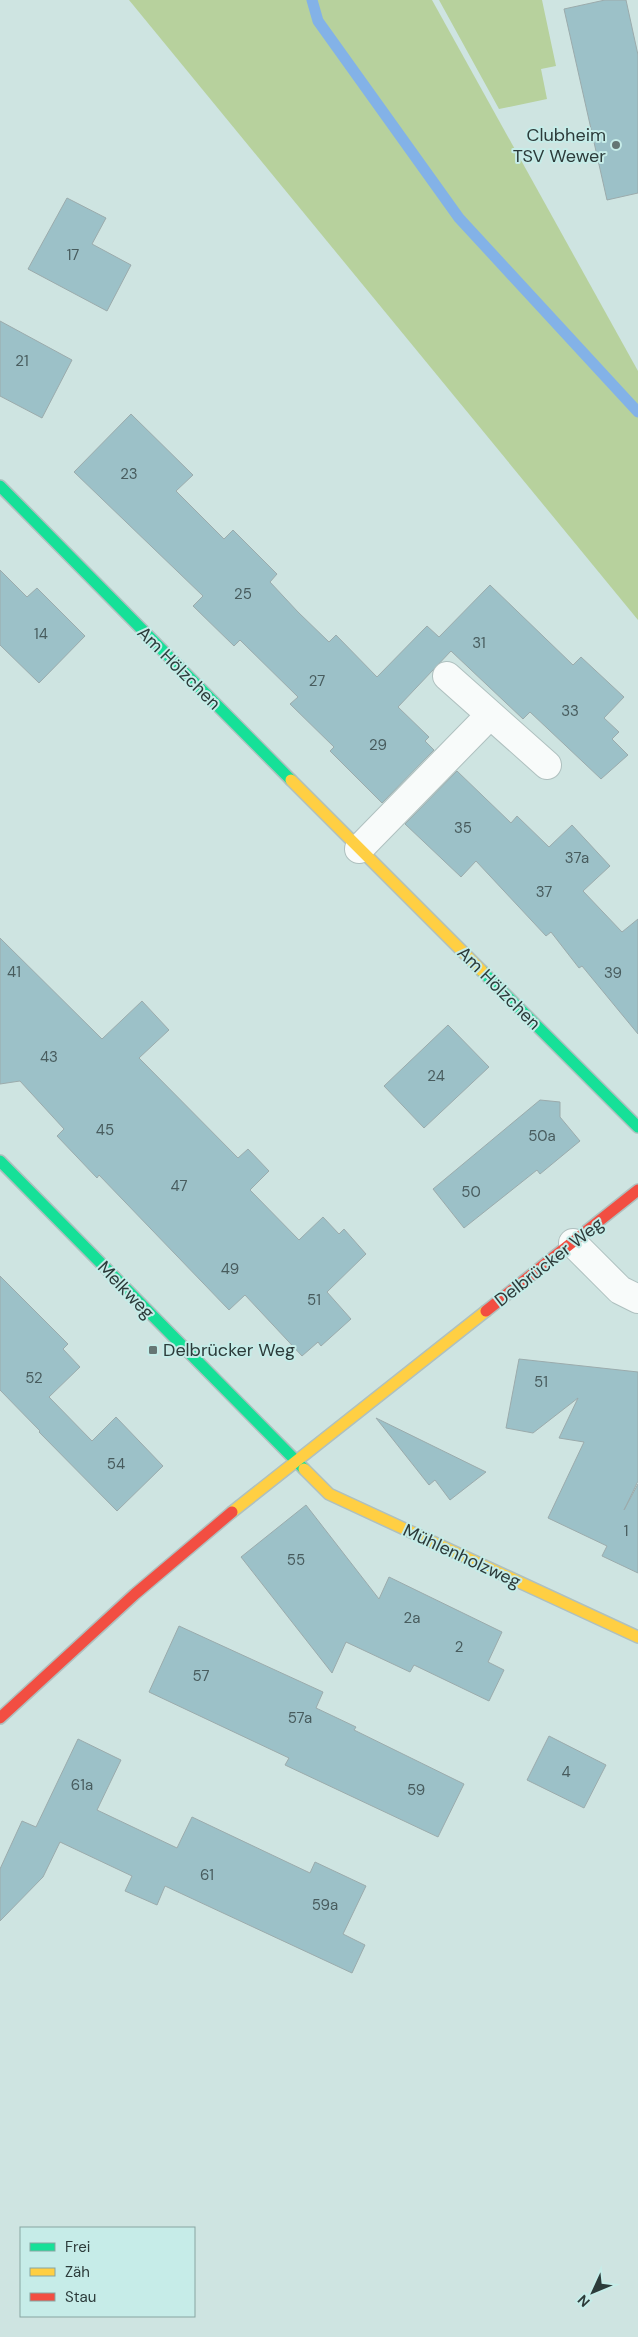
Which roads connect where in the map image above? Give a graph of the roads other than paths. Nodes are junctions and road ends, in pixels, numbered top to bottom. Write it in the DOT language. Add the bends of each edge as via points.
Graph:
graph roads {
  1 [pos="0,486"];
  2 [pos="447,676"];
  3 [pos="490,715"];
  4 [pos="547,765"];
  5 [pos="359,849"];
  6 [pos="638,1127"];
  7 [pos="0,1162"];
  8 [pos="638,1190"];
  9 [pos="573,1244"];
  10 [pos="638,1299"];
  11 [pos="295,1461"];
  12 [pos="638,1638"];
  13 [pos="0,1718"];
  1 -- 5 [label="street, Am Hölzchen"];
  2 -- 3 [label="street"];
  3 -- 4 [label="street"];
  3 -- 5 [label="street"];
  5 -- 6 [label="street, Am Hölzchen"];
  7 -- 11 [label="street, Melkweg"];
  8 -- 9 [label="street, Delbrücker Weg"];
  9 -- 10 [label="street" via="620,1290"];
  9 -- 11 [label="street, Delbrücker Weg"];
  11 -- 12 [label="street, Mühlenholzweg" via="329,1494"];
  11 -- 13 [label="street, Delbrücker Weg" via="135,1594"];
}
